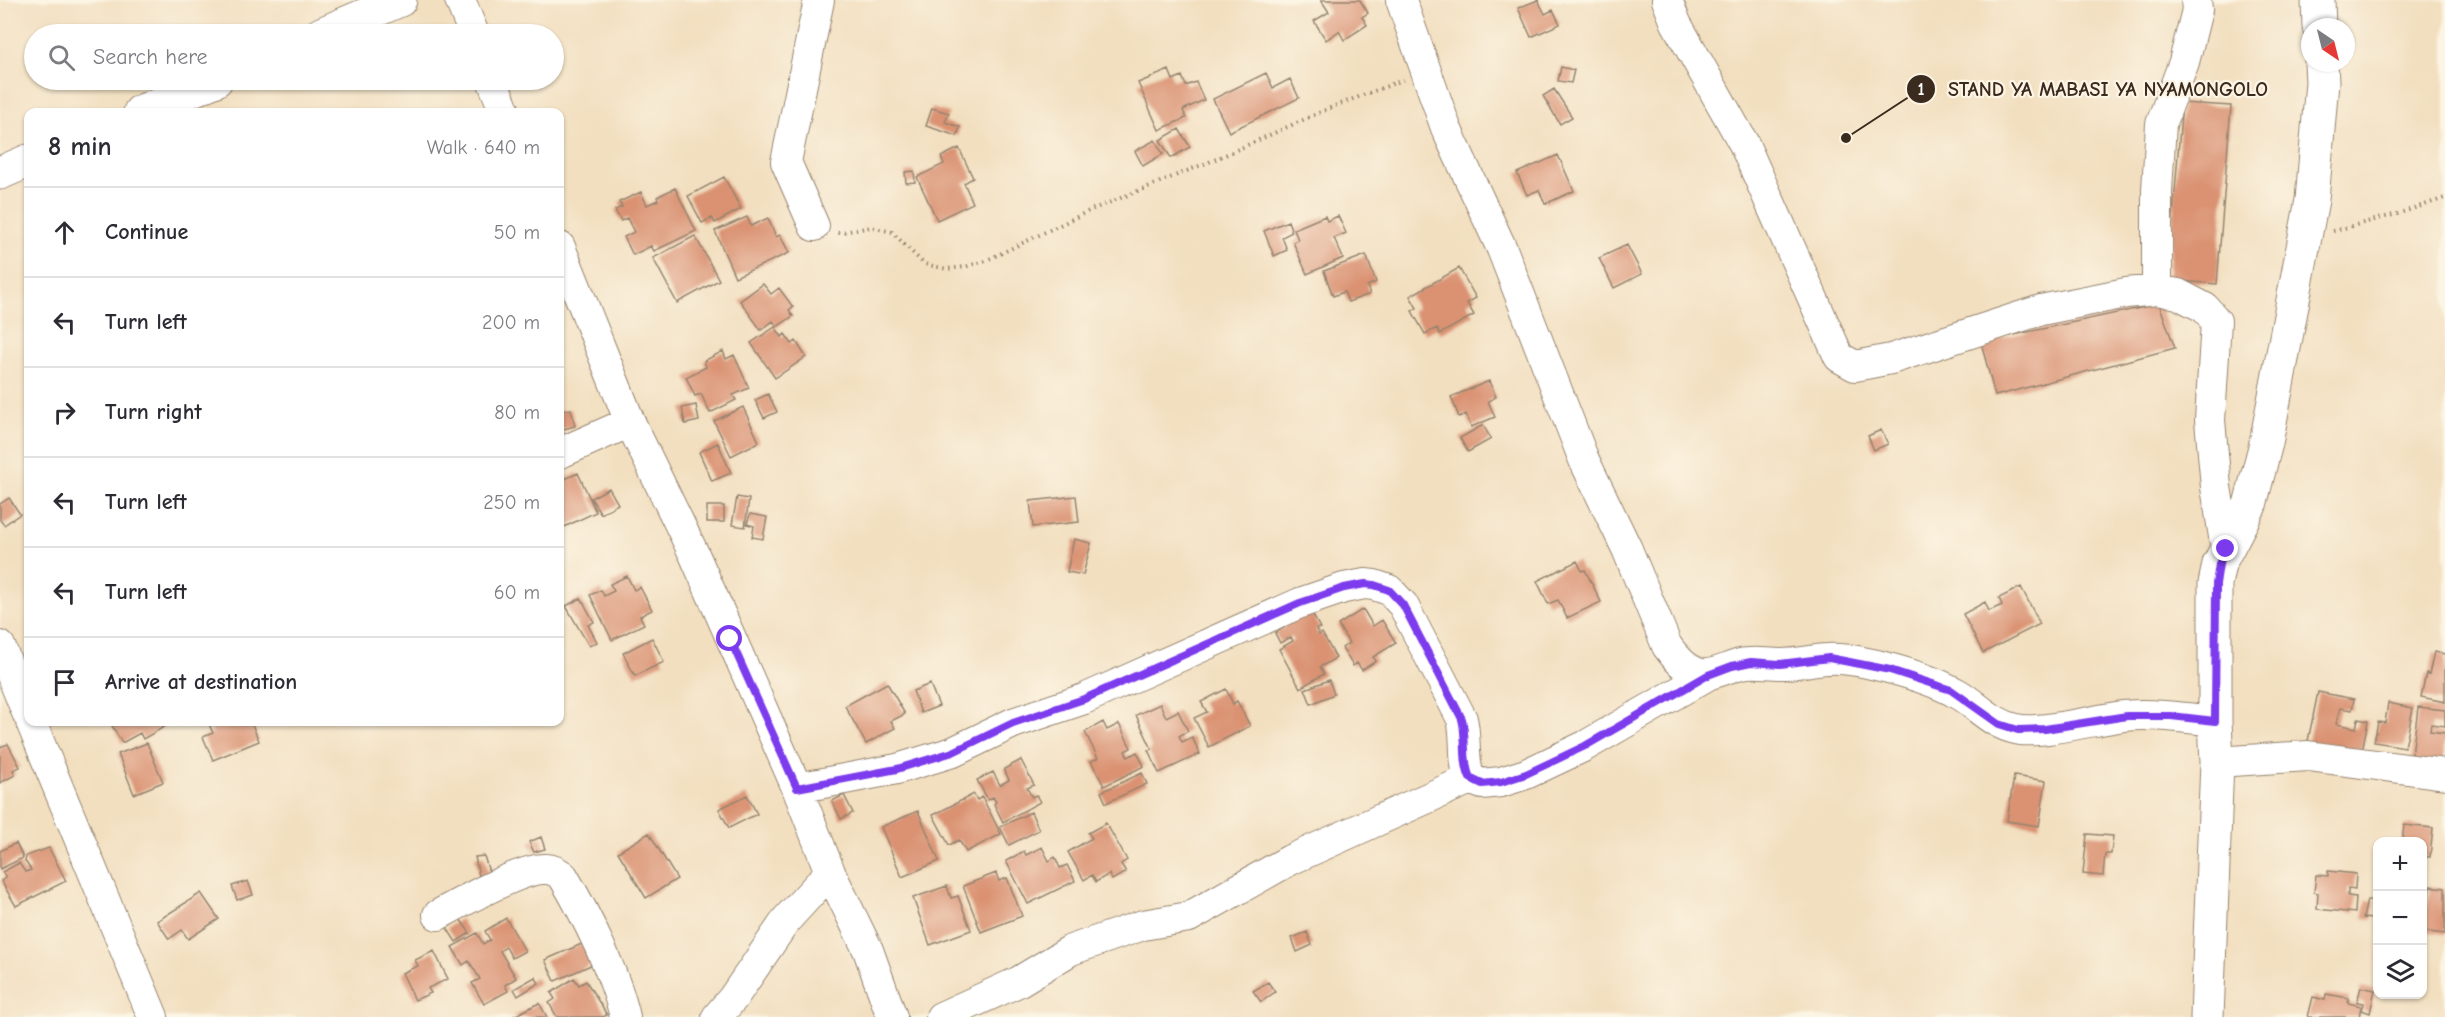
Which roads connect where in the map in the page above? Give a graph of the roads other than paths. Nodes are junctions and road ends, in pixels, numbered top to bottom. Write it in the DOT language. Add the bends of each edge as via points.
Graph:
graph roads {
  1 [pos="400,0"];
  2 [pos="460,0"];
  3 [pos="819,0"];
  4 [pos="1401,0"];
  5 [pos="1667,0"];
  6 [pos="2196,0"];
  7 [pos="2318,0"];
  8 [pos="2319,18"];
  9 [pos="344,24"];
  10 [pos="470,24"];
  11 [pos="2322,72"];
  12 [pos="192,90"];
  13 [pos="496,90"];
  14 [pos="150,108"];
  15 [pos="503,108"];
  16 [pos="24,163"];
  17 [pos="0,173"];
  18 [pos="822,230"];
  19 [pos="564,257"];
  20 [pos="2157,290"];
  21 [pos="630,422"];
  22 [pos="564,451"];
  23 [pos="2226,549"];
  24 [pos="0,646"];
  25 [pos="1667,646"];
  26 [pos="1708,675"];
  27 [pos="1662,700"];
  28 [pos="24,705"];
  29 [pos="2215,721"];
  30 [pos="33,726"];
  31 [pos="2217,762"];
  32 [pos="2445,774"];
  33 [pos="1470,778"];
  34 [pos="797,788"];
  35 [pos="830,872"];
  36 [pos="438,915"];
  37 [pos="153,1017"];
  38 [pos="625,1017"];
  39 [pos="717,1017"];
  40 [pos="892,1017"];
  41 [pos="941,1017"];
  42 [pos="2207,1017"];
  1 -- 9 [label="main road"];
  2 -- 10 [label="street"];
  3 -- 18 [label="street" via="786,162"];
  4 -- 25 [label="street" via="1446,128 1502,249 1584,460"];
  5 -- 20 [label="street" via="1744,144 1839,357 1855,366 1891,359 2041,310"];
  6 -- 20 [label="street" via="2184,62 2161,124"];
  7 -- 8 [label="main road"];
  11 -- 23 [label="main road" via="2312,200 2268,432 2250,505"];
  12 -- 14 [label="main road"];
  13 -- 15 [label="street"];
  16 -- 17 [label="main road"];
  19 -- 21 [label="street"];
  20 -- 23 [label="street" via="2178,294 2205,308 2216,321 2210,420"];
  21 -- 22 [label="street"];
  21 -- 34 [label="street" via="694,554"];
  23 -- 29 [label="main road" via="2216,584"];
  24 -- 28 [label="street"];
  25 -- 26 [label="street" via="1686,667"];
  25 -- 27 [label="street"];
  26 -- 27 [label="street"];
  26 -- 29 [label="street" via="1751,662 1780,664 1829,658 1925,680 1951,690 1999,724 2018,730 2127,716"];
  27 -- 33 [label="street" via="1585,746 1526,774 1482,784"];
  29 -- 31 [label="main road"];
  30 -- 37 [label="street"];
  31 -- 32 [label="street" via="2308,756"];
  31 -- 42 [label="main road"];
  33 -- 34 [label="street" via="1462,719 1414,626 1395,595 1365,584 1300,603 953,752 897,769"];
  33 -- 41 [label="street" via="1290,860 1189,917 1143,925 1071,950 1018,982"];
  34 -- 35 [label="street"];
  35 -- 39 [label="street" via="787,919"];
  35 -- 40 [label="street" via="868,950"];
  36 -- 38 [label="street" via="535,870 555,871 563,876 591,929"];
}
